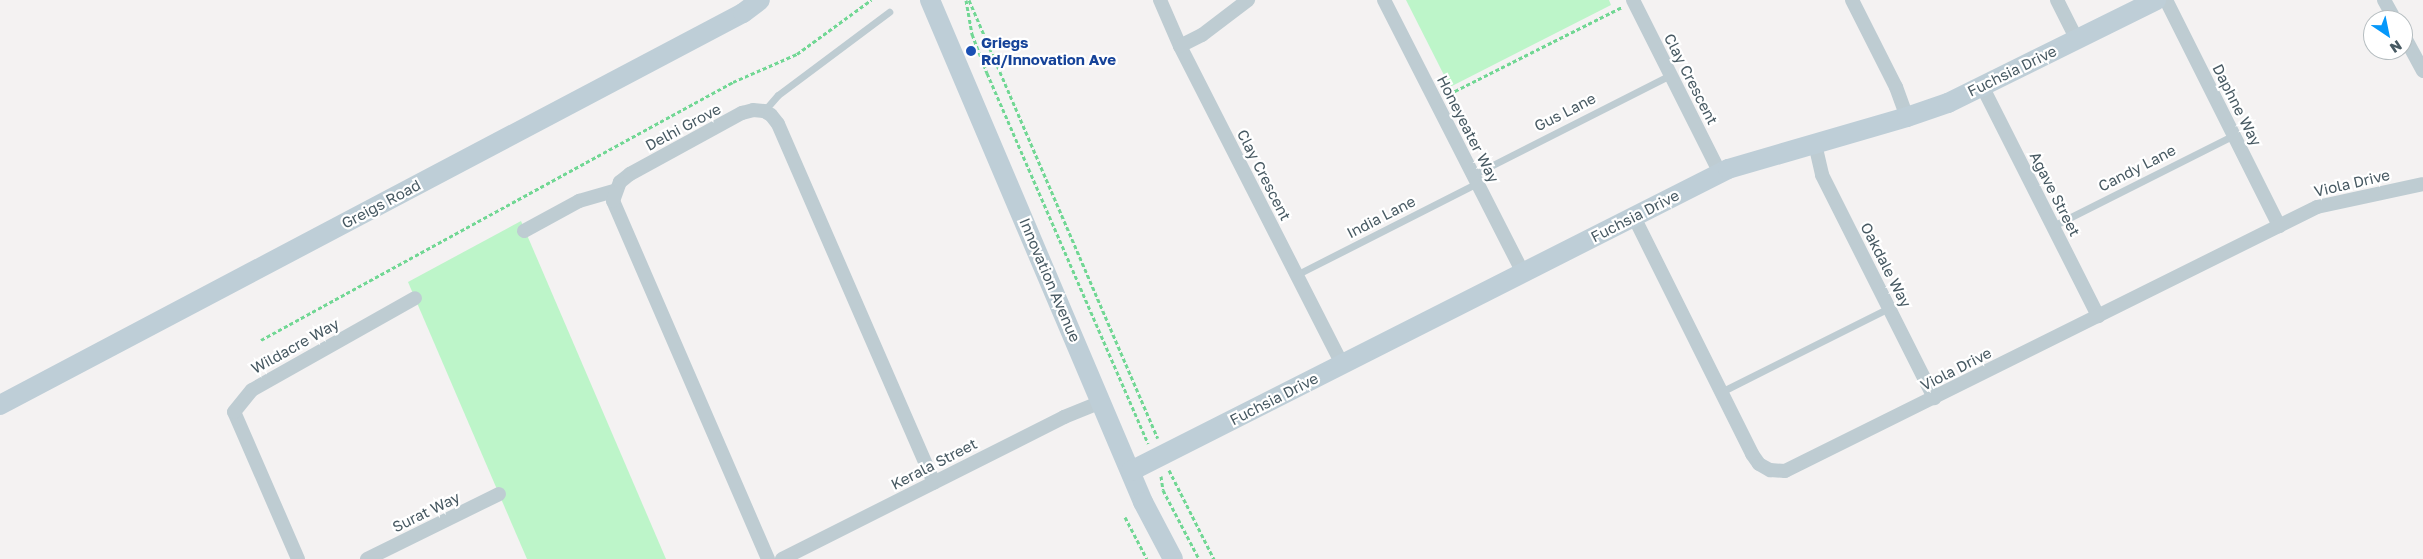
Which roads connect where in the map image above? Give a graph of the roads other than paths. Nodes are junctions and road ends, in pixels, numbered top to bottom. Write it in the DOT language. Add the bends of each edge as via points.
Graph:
graph roads {
  1 [pos="760,0"];
  2 [pos="930,0"];
  3 [pos="1160,0"];
  4 [pos="1248,0"];
  5 [pos="1384,0"];
  6 [pos="1852,0"];
  7 [pos="2056,0"];
  8 [pos="2156,0"];
  9 [pos="2166,0"];
  10 [pos="1633,1"];
  11 [pos="889,12"];
  12 [pos="2077,40"];
  13 [pos="1180,46"];
  14 [pos="2413,52"];
  15 [pos="2423,71"];
  16 [pos="1670,75"];
  17 [pos="1982,86"];
  18 [pos="764,110"];
  19 [pos="1907,117"];
  20 [pos="2234,135"];
  21 [pos="1814,144"];
  22 [pos="1720,173"];
  23 [pos="1475,179"];
  24 [pos="2423,184"];
  25 [pos="615,190"];
  26 [pos="1634,217"];
  27 [pos="2052,226"];
  28 [pos="2279,226"];
  29 [pos="524,231"];
  30 [pos="1522,273"];
  31 [pos="1296,275"];
  32 [pos="415,298"];
  33 [pos="1889,308"];
  34 [pos="2098,316"];
  35 [pos="1342,364"];
  36 [pos="1721,392"];
  37 [pos="1934,398"];
  38 [pos="1102,402"];
  39 [pos="0,405"];
  40 [pos="1131,471"];
  41 [pos="934,482"];
  42 [pos="499,494"];
  43 [pos="298,559"];
  44 [pos="367,559"];
  45 [pos="768,559"];
  46 [pos="782,559"];
  47 [pos="1173,559"];
  1 -- 39 [label="street, Greigs Road" via="734,18"];
  2 -- 38 [label="street, Innovation Avenue"];
  3 -- 13 [label="street, Clay Crescent"];
  4 -- 13 [label="street" via="1202,35"];
  5 -- 23 [label="street, Honeyeater Way"];
  6 -- 19 [label="street" via="1896,87"];
  7 -- 12 [label="street"];
  8 -- 12 [label="street, Fuchsia Drive"];
  9 -- 20 [label="street, Daphne Way"];
  10 -- 16 [label="street, Clay Crescent"];
  11 -- 18 [label="lane" via="778,95"];
  12 -- 17 [label="street, Fuchsia Drive"];
  13 -- 31 [label="street, Clay Crescent"];
  14 -- 15 [label="street"];
  16 -- 22 [label="street, Clay Crescent"];
  16 -- 23 [label="lane, Gus Lane"];
  17 -- 19 [label="street, Fuchsia Drive" via="1948,103"];
  17 -- 27 [label="street, Agave Street"];
  18 -- 25 [label="street, Delhi Grove" via="747,112 630,174"];
  18 -- 41 [label="street" via="778,124"];
  19 -- 21 [label="street, Fuchsia Drive"];
  20 -- 27 [label="lane, Candy Lane"];
  20 -- 28 [label="street, Daphne Way"];
  21 -- 22 [label="street, Fuchsia Drive"];
  21 -- 33 [label="street, Oakdale Way" via="1822,175"];
  22 -- 26 [label="street, Fuchsia Drive"];
  23 -- 30 [label="street, Honeyeater Way"];
  23 -- 31 [label="lane, India Lane"];
  24 -- 28 [label="street, Viola Drive" via="2317,207"];
  25 -- 29 [label="street" via="579,201"];
  25 -- 45 [label="street" via="613,201 618,214"];
  26 -- 30 [label="street, Fuchsia Drive"];
  26 -- 36 [label="street, Viola Drive"];
  27 -- 34 [label="street, Agave Street"];
  28 -- 34 [label="street, Viola Drive"];
  30 -- 35 [label="street, Fuchsia Drive"];
  31 -- 35 [label="street, Clay Crescent"];
  32 -- 43 [label="street, Wildacre Way" via="252,390 234,412"];
  33 -- 36 [label="lane"];
  33 -- 37 [label="street, Oakdale Way"];
  34 -- 37 [label="street, Viola Drive"];
  35 -- 40 [label="street, Fuchsia Drive"];
  36 -- 37 [label="street, Viola Drive" via="1759,464 1770,470 1785,471"];
  38 -- 40 [label="street, Innovation Avenue"];
  38 -- 41 [label="street, Kerala Street" via="1064,417"];
  40 -- 47 [label="street, Innovation Avenue" via="1143,502"];
  41 -- 46 [label="street, Kerala Street"];
  42 -- 44 [label="street, Surat Way"];
}
